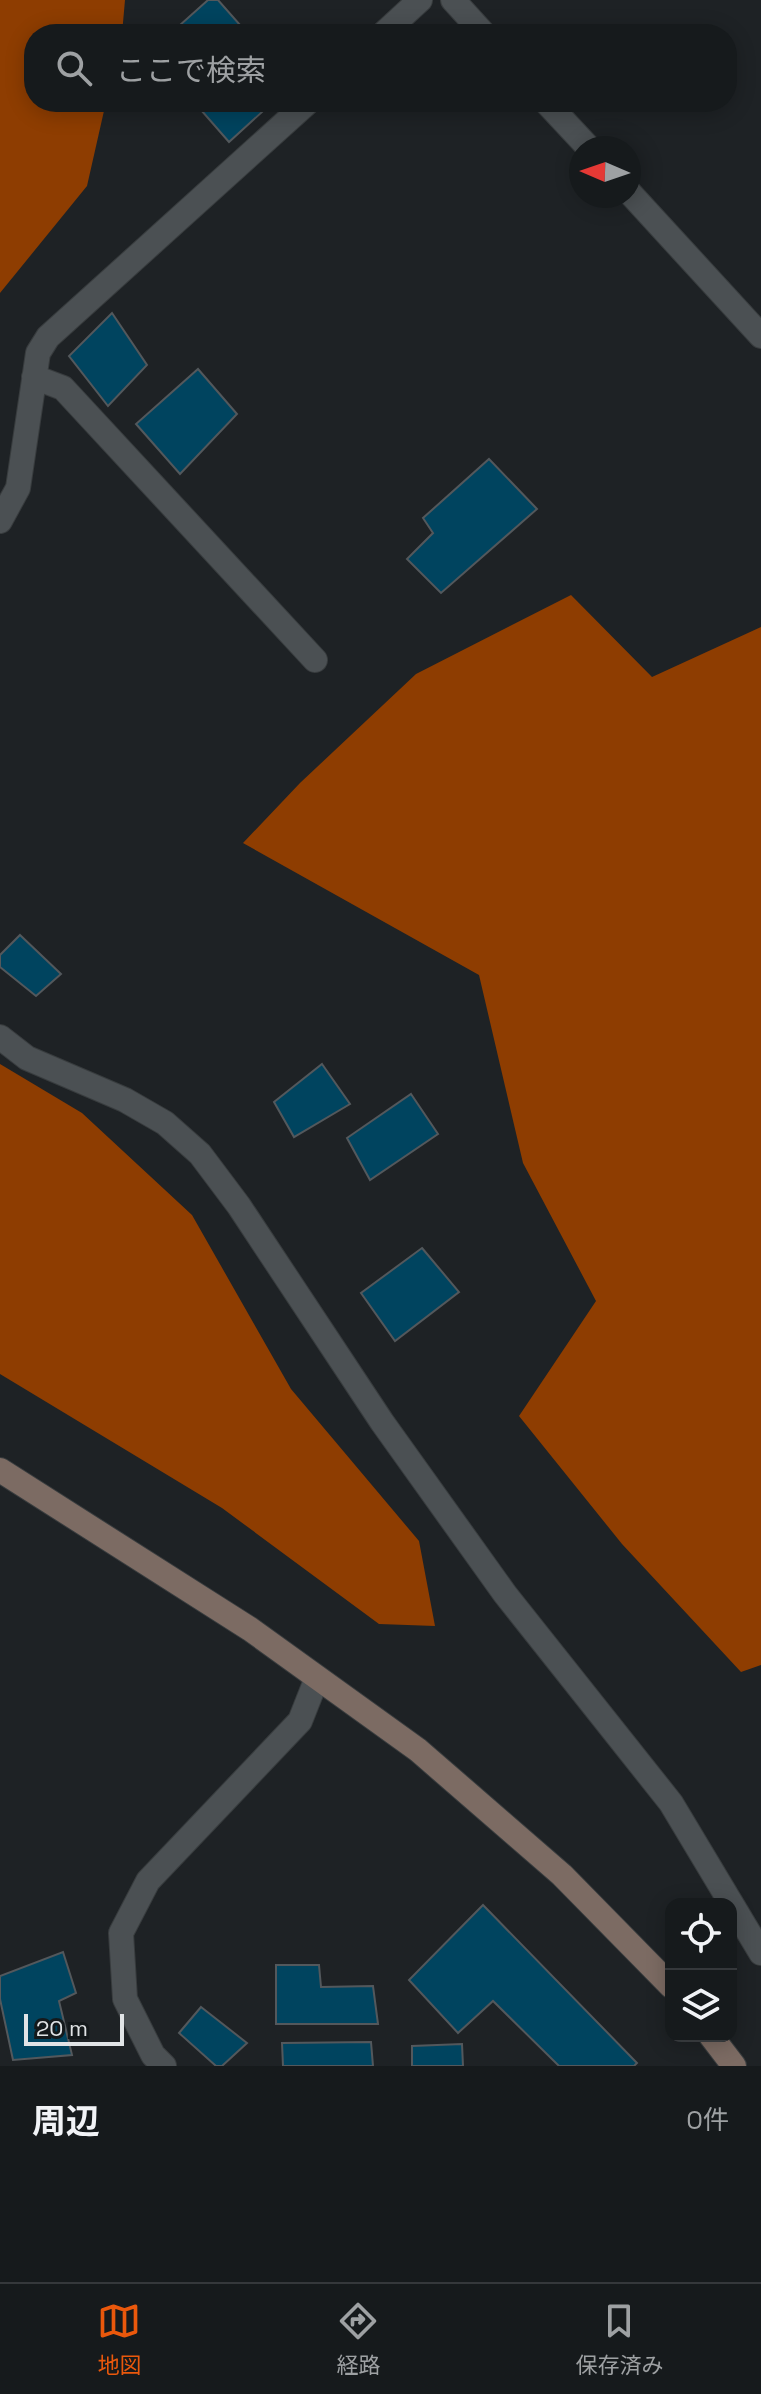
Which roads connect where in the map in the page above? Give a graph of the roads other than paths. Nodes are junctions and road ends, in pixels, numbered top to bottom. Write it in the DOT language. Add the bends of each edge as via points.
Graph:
graph roads {
  1 [pos="420,0"];
  2 [pos="453,0"];
  3 [pos="394,24"];
  4 [pos="475,24"];
  5 [pos="297,112"];
  6 [pos="555,112"];
  7 [pos="578,136"];
  8 [pos="641,205"];
  9 [pos="761,336"];
  10 [pos="34,377"];
  11 [pos="0,521"];
  12 [pos="315,660"];
  13 [pos="0,1037"];
  14 [pos="0,1470"];
  15 [pos="317,1678"];
  16 [pos="761,1953"];
  17 [pos="665,1980"];
  18 [pos="716,2042"];
  19 [pos="164,2066"];
  20 [pos="734,2066"];
  1 -- 3 [label="street"];
  2 -- 4 [label="street"];
  5 -- 10 [label="street" via="56,329 38,353"];
  6 -- 7 [label="street"];
  8 -- 9 [label="street"];
  10 -- 11 [label="street" via="18,488"];
  10 -- 12 [label="street" via="63,388"];
  13 -- 16 [label="street" via="27,1058 165,1123 200,1154 505,1594 671,1803"];
  14 -- 15 [label="street" via="250,1629"];
  15 -- 17 [label="street" via="418,1750 538,1854"];
  15 -- 19 [label="street" via="300,1721 148,1881 121,1933 125,1999"];
  18 -- 20 [label="street"];
}
